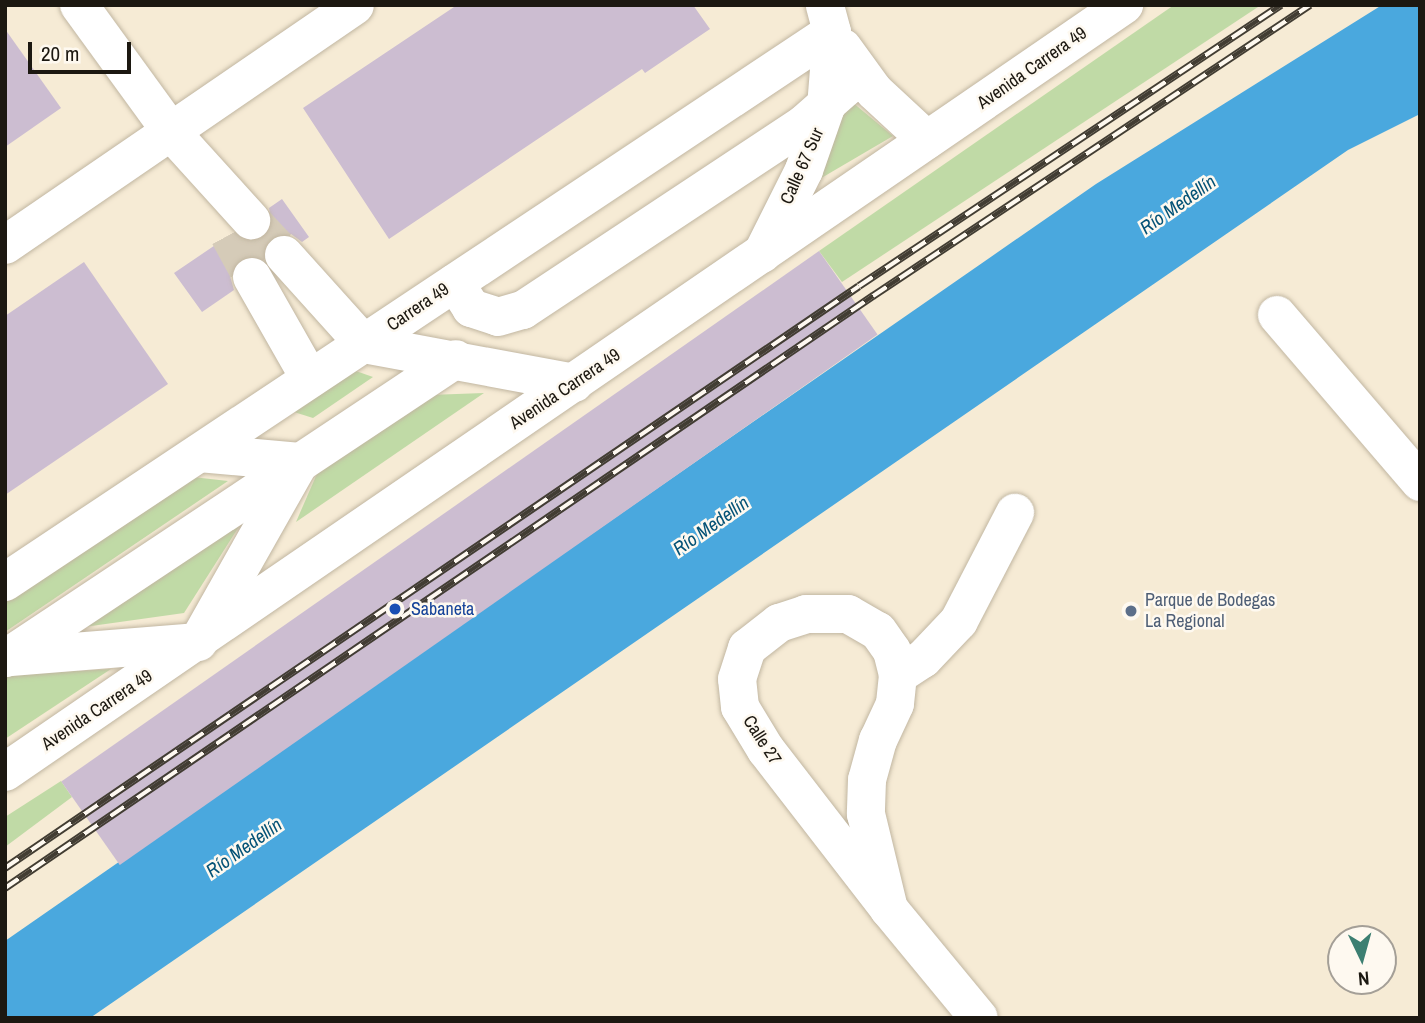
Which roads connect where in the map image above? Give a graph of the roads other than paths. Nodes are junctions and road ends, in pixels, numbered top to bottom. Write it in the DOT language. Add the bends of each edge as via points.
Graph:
graph roads {
  1 [pos="79,5"];
  2 [pos="355,5"];
  3 [pos="1124,5"];
  4 [pos="828,19"];
  5 [pos="856,67"];
  6 [pos="826,107"];
  7 [pos="172,133"];
  8 [pos="928,140"];
  9 [pos="240,228"];
  10 [pos="5,246"];
  11 [pos="762,254"];
  12 [pos="284,255"];
  13 [pos="252,277"];
  14 [pos="455,283"];
  15 [pos="1277,315"];
  16 [pos="364,344"];
  17 [pos="456,359"];
  18 [pos="310,379"];
  19 [pos="574,383"];
  20 [pos="199,453"];
  21 [pos="300,462"];
  22 [pos="1420,482"];
  23 [pos="1015,513"];
  24 [pos="5,582"];
  25 [pos="198,642"];
  26 [pos="5,658"];
  27 [pos="898,676"];
  28 [pos="5,772"];
  29 [pos="889,909"];
  30 [pos="979,1018"];
  1 -- 7 [label="main road"];
  2 -- 7 [label="main road"];
  3 -- 8 [label="main road, Avenida Carrera 49"];
  4 -- 5 [label="main road"];
  4 -- 6 [label="main road, Calle 67 Sur"];
  4 -- 14 [label="main road, Carrera 49"];
  5 -- 6 [label="main road" via="846,87"];
  5 -- 8 [label="main road" via="902,120"];
  6 -- 11 [label="main road, Calle 67 Sur" via="804,170"];
  6 -- 14 [label="main road" via="523,310 498,317 471,308"];
  7 -- 9 [label="main road"];
  7 -- 10 [label="main road"];
  8 -- 11 [label="main road, Avenida Carrera 49"];
  11 -- 19 [label="main road, Avenida Carrera 49"];
  12 -- 16 [label="main road"];
  13 -- 18 [label="main road"];
  14 -- 16 [label="main road, Carrera 49"];
  15 -- 22 [label="main road"];
  16 -- 17 [label="main road"];
  16 -- 18 [label="main road, Carrera 49"];
  17 -- 19 [label="main road"];
  17 -- 21 [label="main road"];
  18 -- 20 [label="main road, Carrera 49"];
  19 -- 25 [label="main road, Avenida Carrera 49"];
  20 -- 21 [label="main road"];
  20 -- 24 [label="main road, Carrera 49"];
  21 -- 25 [label="main road"];
  21 -- 26 [label="main road"];
  23 -- 27 [label="main road" via="959,621 923,659"];
  25 -- 26 [label="main road"];
  25 -- 28 [label="main road, Avenida Carrera 49"];
  27 -- 29 [label="main road, Calle 27" via="895,704 878,740 867,780 866,814"];
  27 -- 29 [label="main road, Calle 27" via="892,651 878,631 848,614 806,614 779,623 747,648 737,679 740,706 766,750"];
  29 -- 30 [label="main road, Calle 27"];
}
